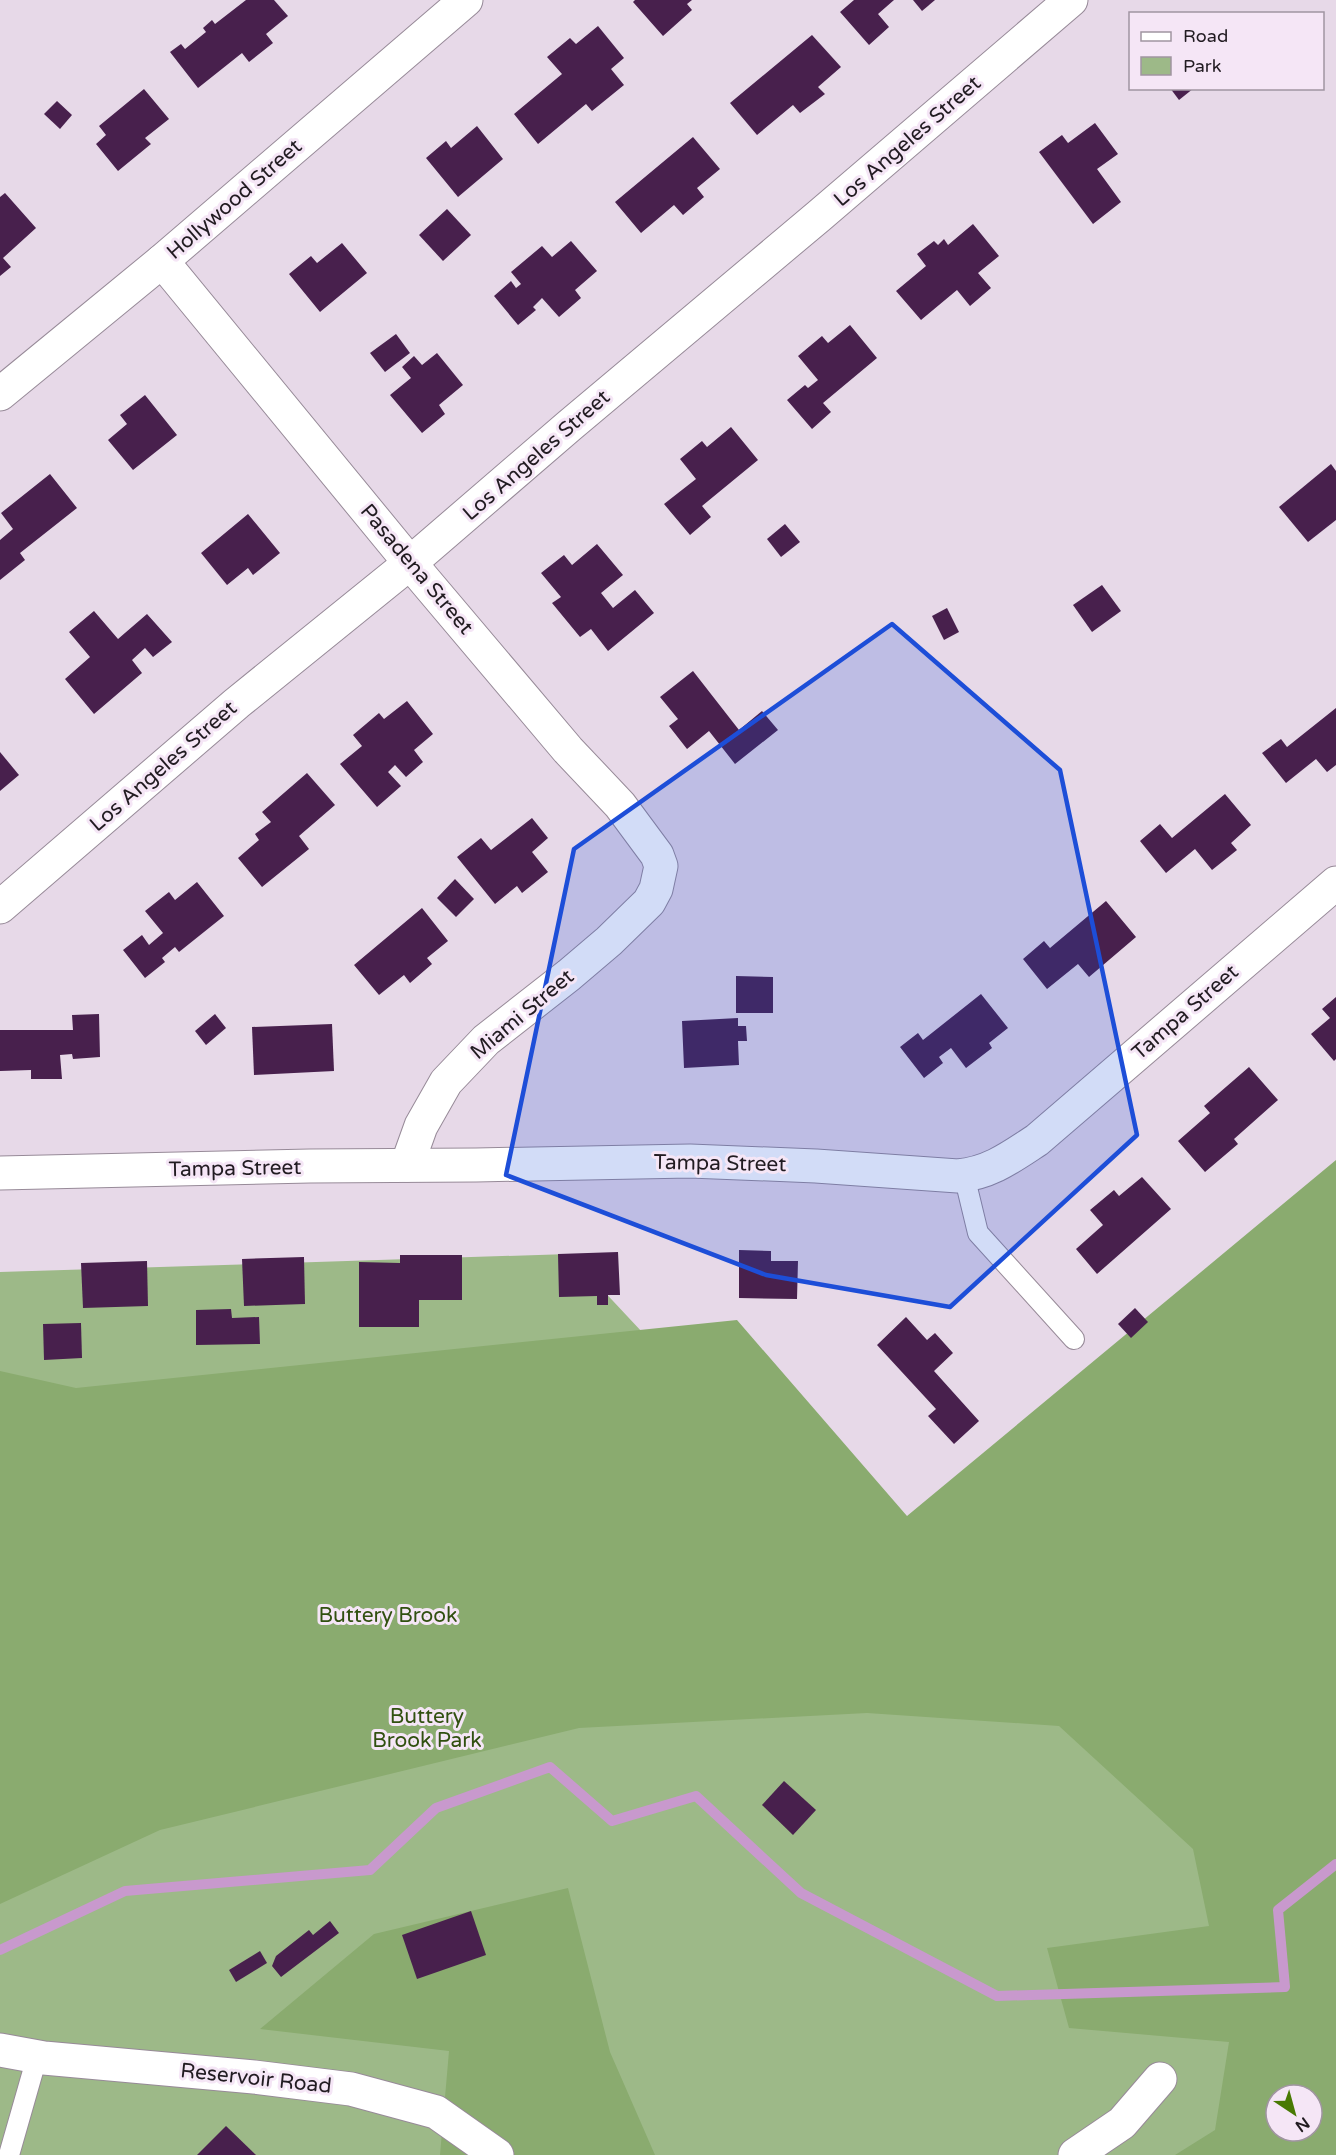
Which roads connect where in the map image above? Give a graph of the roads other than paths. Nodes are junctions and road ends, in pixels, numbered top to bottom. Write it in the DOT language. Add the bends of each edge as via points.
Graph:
graph roads {
  1 [pos="466,0"];
  2 [pos="1071,0"];
  3 [pos="162,261"];
  4 [pos="0,394"];
  5 [pos="410,563"];
  6 [pos="659,880"];
  7 [pos="1336,883"];
  8 [pos="0,907"];
  9 [pos="407,1165"];
  10 [pos="0,1173"];
  11 [pos="963,1175"];
  12 [pos="1074,1339"];
  13 [pos="0,2050"];
  14 [pos="37,2057"];
  15 [pos="1160,2079"];
  16 [pos="9,2155"];
  17 [pos="496,2155"];
  18 [pos="1075,2155"];
  1 -- 3 [label="street, Hollywood Street"];
  2 -- 5 [label="street, Los Angeles Street"];
  3 -- 4 [label="street, Hollywood Street"];
  3 -- 5 [label="street, Pasadena Street"];
  5 -- 6 [label="street, Pasadena Street" via="568,750 620,805 657,855 661,866"];
  5 -- 8 [label="street, Los Angeles Street" via="237,703"];
  6 -- 9 [label="street, Miami Street" via="649,902 609,941 486,1040 446,1082 421,1126"];
  7 -- 11 [label="street, Tampa Street" via="1037,1140 996,1167"];
  9 -- 10 [label="street, Tampa Street"];
  9 -- 11 [label="street, Tampa Street" via="690,1161"];
  11 -- 12 [label="lane" via="978,1233"];
  13 -- 14 [label="street, Reservoir Road"];
  14 -- 16 [label="lane"];
  14 -- 17 [label="street, Reservoir Road" via="351,2089 435,2112"];
  15 -- 18 [label="street" via="1122,2123"];
}
